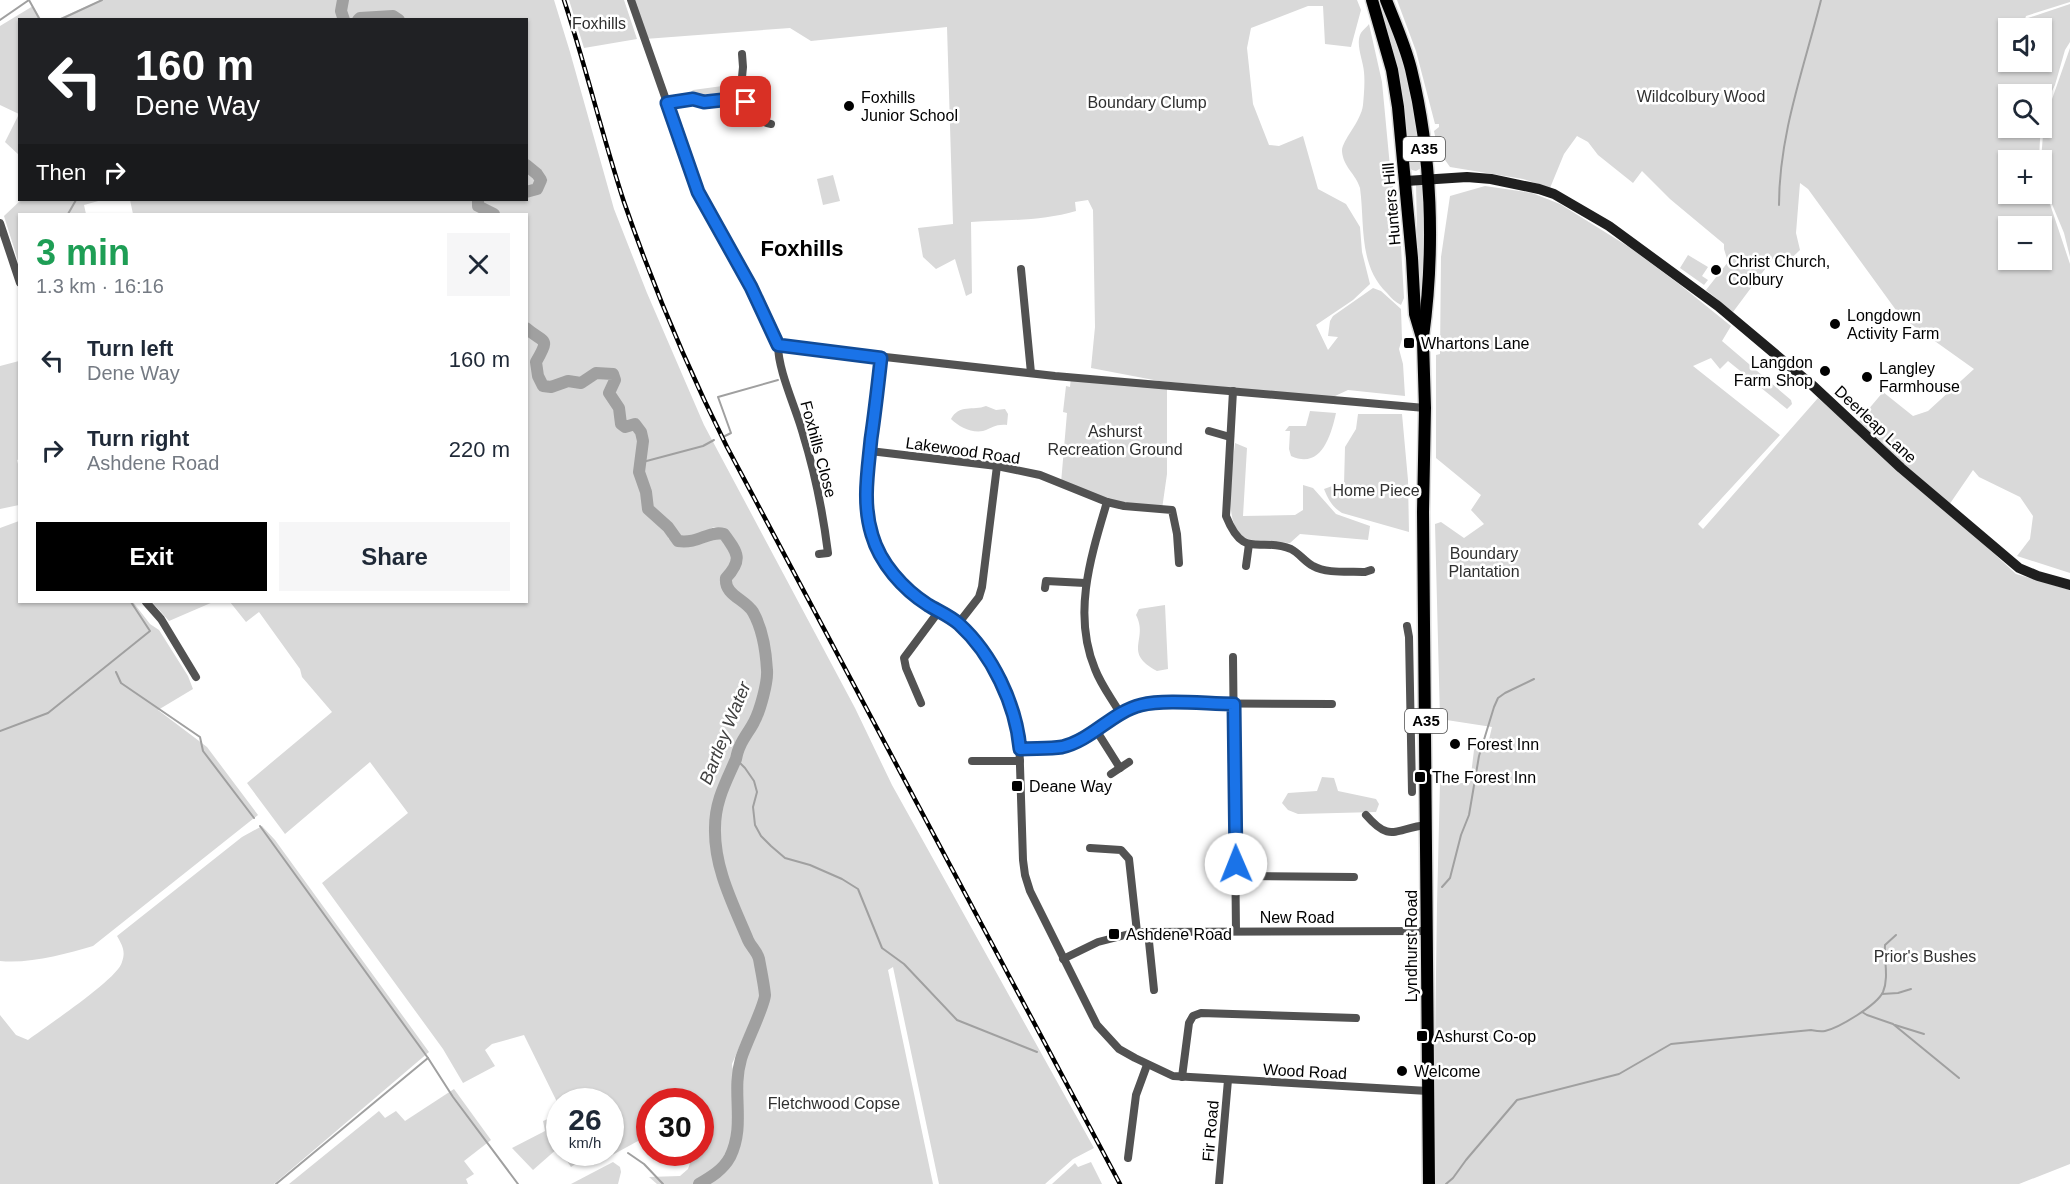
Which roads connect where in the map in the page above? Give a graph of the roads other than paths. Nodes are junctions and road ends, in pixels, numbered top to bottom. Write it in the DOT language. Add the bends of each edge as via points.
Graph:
graph roads {
  1 [pos="631,0"];
  2 [pos="1372,0"];
  3 [pos="1386,0"];
  4 [pos="742,54"];
  5 [pos="740,98"];
  6 [pos="667,103"];
  7 [pos="771,124"];
  8 [pos="1428,178"];
  9 [pos="1406,181"];
  10 [pos="0,223"];
  11 [pos="1021,269"];
  12 [pos="18,277"];
  13 [pos="1423,341"];
  14 [pos="778,345"];
  15 [pos="881,358"];
  16 [pos="1032,373"];
  17 [pos="1233,391"];
  18 [pos="1425,408"];
  19 [pos="1209,431"];
  20 [pos="1230,437"];
  21 [pos="870,451"];
  22 [pos="997,466"];
  23 [pos="1107,502"];
  24 [pos="1249,544"];
  25 [pos="819,555"];
  26 [pos="1179,563"];
  27 [pos="1246,566"];
  28 [pos="1371,570"];
  29 [pos="1046,582"];
  30 [pos="1085,583"];
  31 [pos="2070,585"];
  32 [pos="147,603"];
  33 [pos="939,611"];
  34 [pos="958,624"];
  35 [pos="1407,626"];
  36 [pos="1233,657"];
  37 [pos="196,677"];
  38 [pos="921,703"];
  39 [pos="1234,704"];
  40 [pos="1332,704"];
  41 [pos="1411,707"];
  42 [pos="1426,707"];
  43 [pos="1120,713"];
  44 [pos="1096,730"];
  45 [pos="1020,749"];
  46 [pos="972,761"];
  47 [pos="1020,761"];
  48 [pos="1129,762"];
  49 [pos="1120,768"];
  50 [pos="1111,774"];
  51 [pos="1412,792"];
  52 [pos="1366,815"];
  53 [pos="1427,825"];
  54 [pos="1090,848"];
  55 [pos="1236,876"];
  56 [pos="1353,876"];
  57 [pos="1236,931"];
  58 [pos="1427,931"];
  59 [pos="1137,932"];
  60 [pos="1148,932"];
  61 [pos="1063,958"];
  62 [pos="1154,990"];
  63 [pos="1356,1018"];
  64 [pos="1147,1065"];
  65 [pos="1182,1077"];
  66 [pos="1228,1080"];
  67 [pos="1428,1091"];
  68 [pos="1128,1158"];
  69 [pos="1219,1184"];
  70 [pos="1430,1184"];
  1 -- 6 [label="street"];
  2 -- 9 [label="main road, Hunters Hill / A35" via="1392,70"];
  3 -- 8 [label="main road, Hunters Hill / A35" via="1419,106"];
  4 -- 5 [label="street"];
  5 -- 6 [label="street"];
  5 -- 7 [label="street" via="758,119"];
  6 -- 14 [label="street" via="698,192"];
  8 -- 9 [label="street, Deerleap Lane"];
  8 -- 13 [label="main road, Hunters Hill / A35" via="1428,302"];
  8 -- 31 [label="street, Deerleap Lane" via="1491,179 1539,189 1609,226 1718,306 2019,568"];
  9 -- 13 [label="main road, Hunters Hill / A35" via="1415,314"];
  10 -- 12 [label="street"];
  11 -- 16 [label="street"];
  13 -- 18 [label="main road, Hunters Hill / A35"];
  14 -- 15 [label="street"];
  14 -- 25 [label="street, Foxhills Close" via="818,491 828,553"];
  15 -- 16 [label="street"];
  15 -- 21 [label="street"];
  16 -- 17 [label="street"];
  17 -- 18 [label="street"];
  17 -- 20 [label="street"];
  18 -- 42 [label="main road, Lyndhurst Road / A35"];
  19 -- 20 [label="street"];
  20 -- 24 [label="street" via="1226,516 1238,538"];
  21 -- 22 [label="street, Lakewood Road"];
  21 -- 33 [label="street" via="866,498 875,545 903,584"];
  22 -- 23 [label="street, Lakewood Road" via="1040,475"];
  22 -- 34 [label="street" via="982,587"];
  23 -- 26 [label="street, Lakewood Road" via="1172,510"];
  23 -- 30 [label="street"];
  24 -- 27 [label="street"];
  24 -- 28 [label="street" via="1288,548 1322,569"];
  29 -- 30 [label="street"];
  30 -- 43 [label="street" via="1088,649 1096,673"];
  32 -- 37 [label="street"];
  33 -- 34 [label="street"];
  33 -- 38 [label="street" via="904,658"];
  34 -- 45 [label="street" via="989,661 1001,684 1014,717"];
  35 -- 41 [label="street"];
  36 -- 39 [label="street"];
  39 -- 40 [label="street"];
  39 -- 43 [label="street" via="1152,704"];
  39 -- 55 [label="street"];
  41 -- 42 [label="street"];
  41 -- 51 [label="street"];
  42 -- 53 [label="main road, Lyndhurst Road / A35"];
  43 -- 44 [label="street"];
  44 -- 45 [label="street" via="1063,747"];
  44 -- 49 [label="street"];
  45 -- 47 [label="street"];
  46 -- 47 [label="street"];
  47 -- 61 [label="street" via="1025,876"];
  48 -- 49 [label="street"];
  49 -- 50 [label="street"];
  52 -- 53 [label="street" via="1388,833"];
  53 -- 58 [label="main road, Lyndhurst Road / A35"];
  54 -- 59 [label="street" via="1121,850 1129,859"];
  55 -- 56 [label="street"];
  55 -- 57 [label="street"];
  57 -- 58 [label="street, New Road"];
  57 -- 60 [label="street, New Road"];
  58 -- 67 [label="main road, Lyndhurst Road / A35"];
  59 -- 60 [label="street, New Road"];
  59 -- 61 [label="street, New Road" via="1098,942"];
  60 -- 62 [label="street"];
  61 -- 64 [label="street" via="1102,1032"];
  63 -- 65 [label="street" via="1346,1014 1201,1012 1189,1023"];
  64 -- 65 [label="street"];
  64 -- 68 [label="street" via="1136,1095"];
  65 -- 66 [label="street, Wood Road"];
  66 -- 67 [label="street, Wood Road"];
  66 -- 69 [label="street, Fir Road"];
  67 -- 70 [label="main road, Lyndhurst Road / A35"];
}
